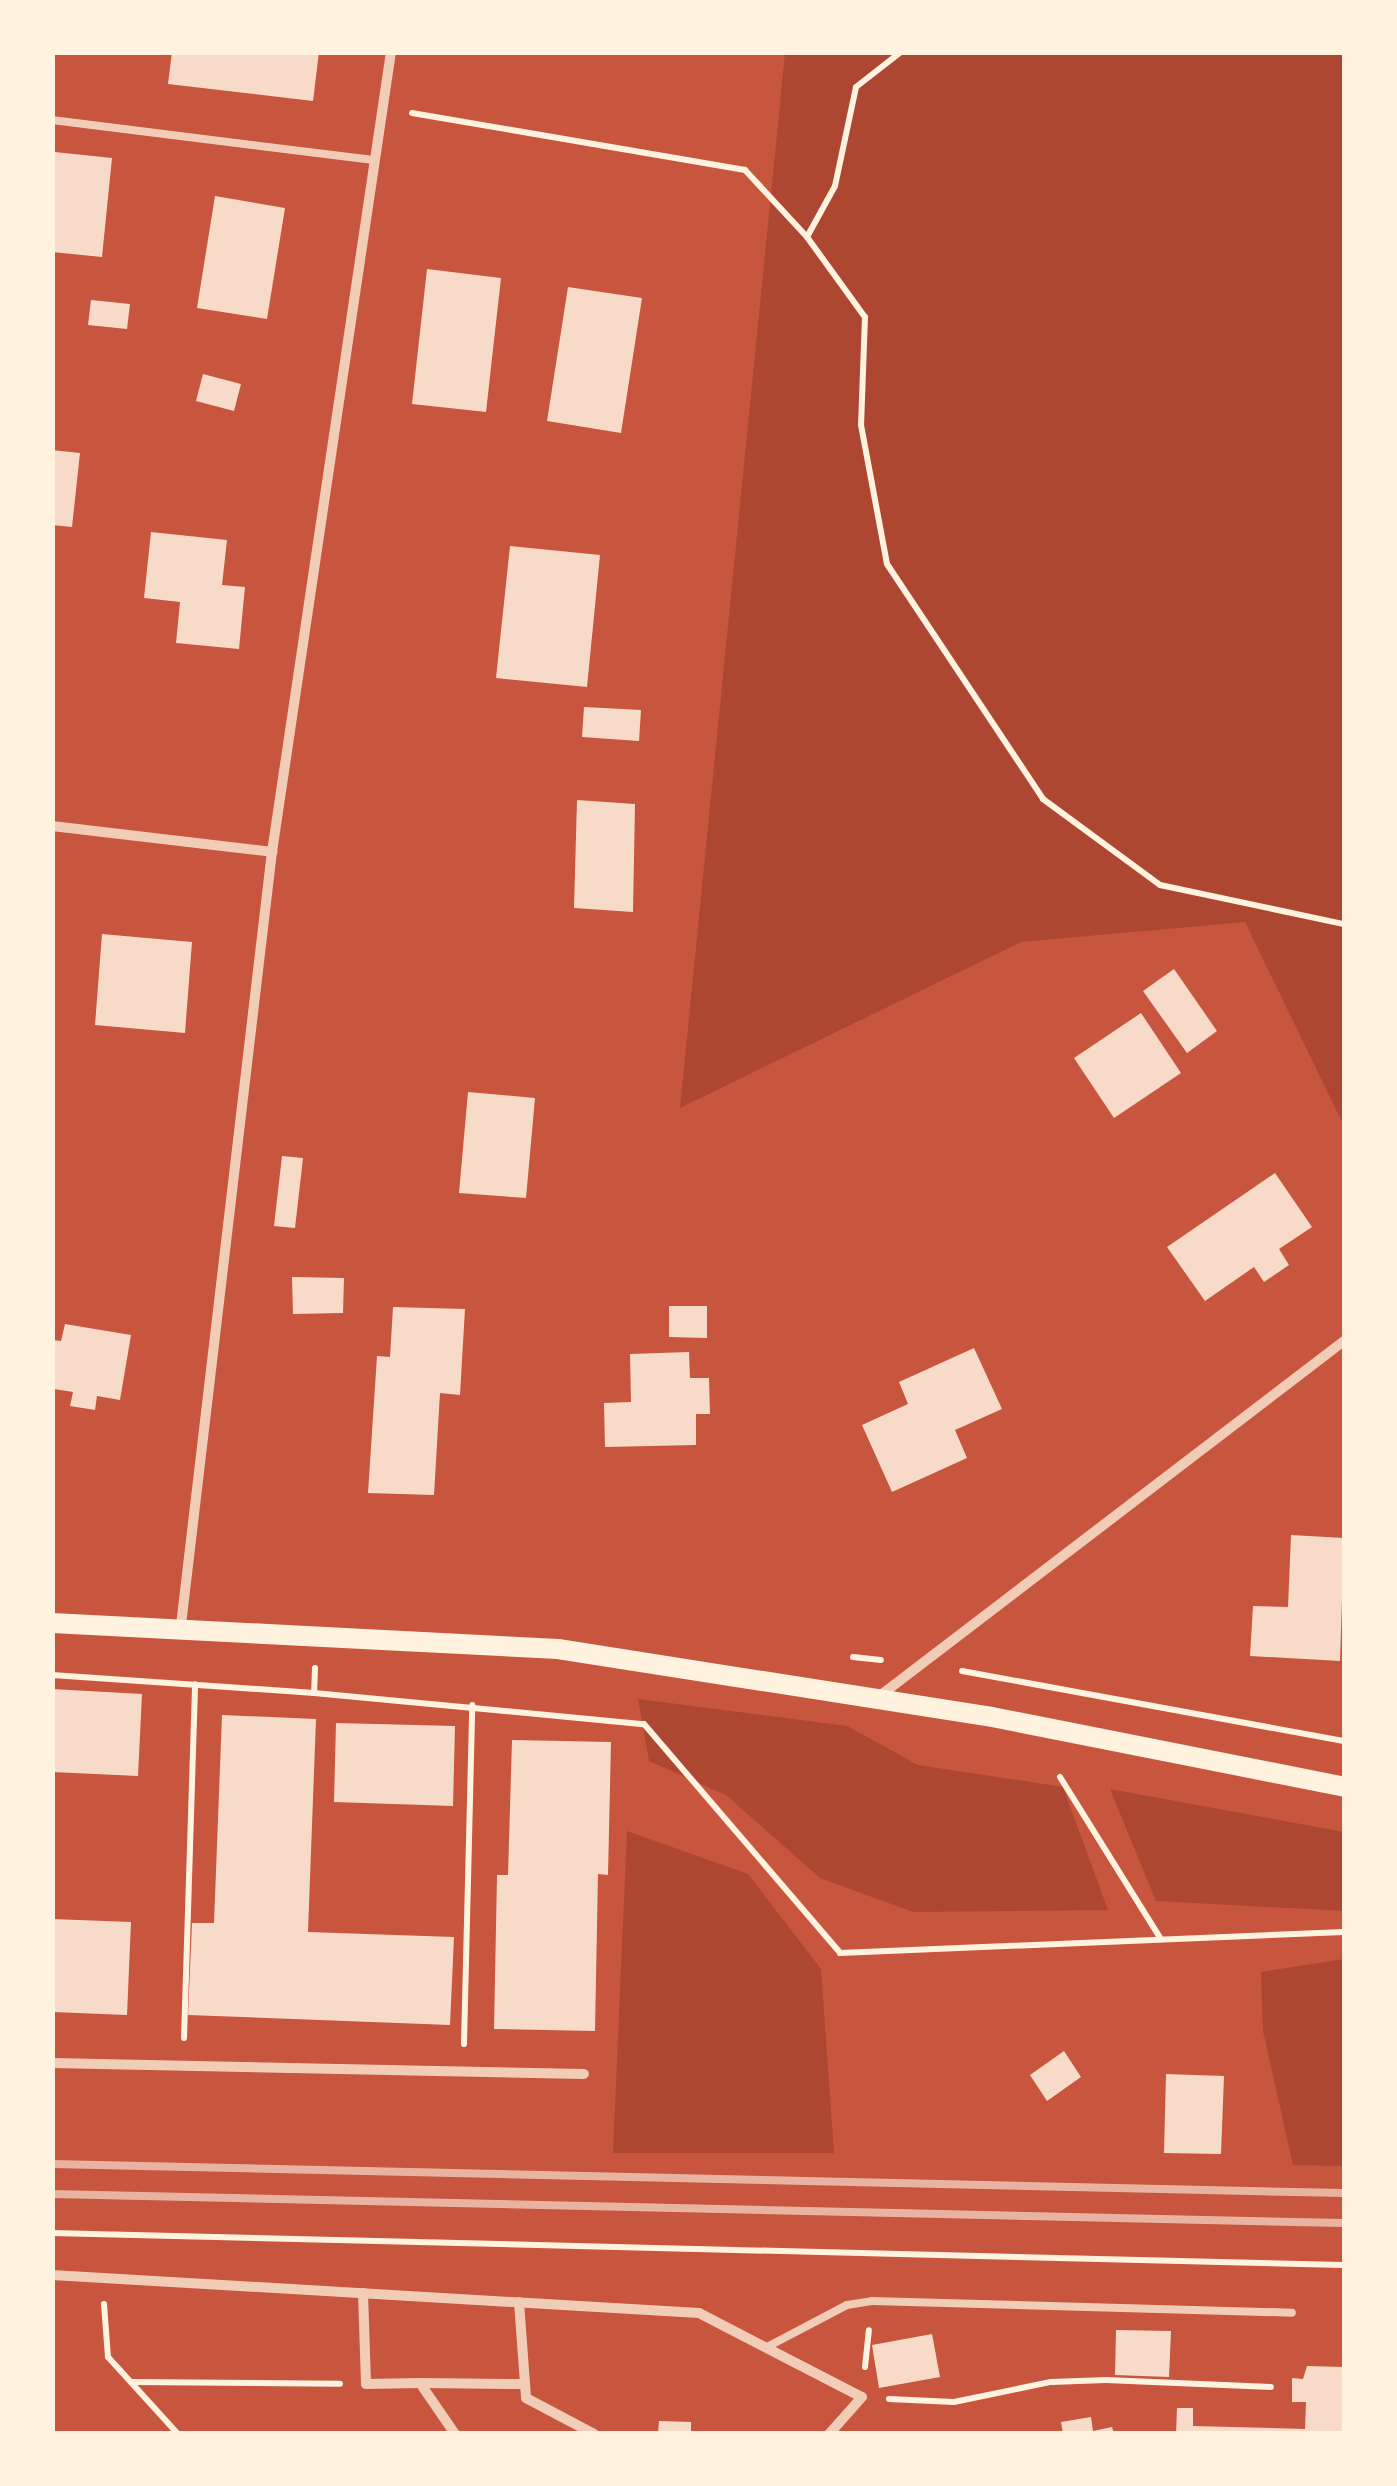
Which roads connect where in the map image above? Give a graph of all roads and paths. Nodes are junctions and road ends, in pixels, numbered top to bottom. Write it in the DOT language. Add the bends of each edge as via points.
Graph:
graph roads {
  1 [pos="391,52"];
  2 [pos="902,52"];
  3 [pos="382,108"];
  4 [pos="52,120"];
  5 [pos="374,160"];
  6 [pos="807,237"];
  7 [pos="52,826"];
  8 [pos="272,852"];
  9 [pos="1344,924"];
  10 [pos="1344,1341"];
  11 [pos="52,1623"];
  12 [pos="180,1625"];
  13 [pos="317,1634"];
  14 [pos="52,1674"];
  15 [pos="195,1684"];
  16 [pos="314,1693"];
  17 [pos="876,1698"];
  18 [pos="472,1705"];
  19 [pos="1060,1777"];
  20 [pos="1344,1787"];
  21 [pos="1344,1932"];
  22 [pos="1161,1940"];
  23 [pos="184,2038"];
  24 [pos="464,2045"];
  25 [pos="52,2063"];
  26 [pos="584,2074"];
  27 [pos="52,2232"];
  28 [pos="1344,2265"];
  29 [pos="52,2276"];
  30 [pos="102,2278"];
  31 [pos="363,2293"];
  32 [pos="519,2302"];
  33 [pos="1292,2314"];
  34 [pos="767,2347"];
  35 [pos="131,2382"];
  36 [pos="420,2383"];
  37 [pos="366,2384"];
  38 [pos="524,2384"];
  39 [pos="1271,2387"];
  40 [pos="862,2397"];
  41 [pos="178,2434"];
  42 [pos="455,2434"];
  43 [pos="594,2434"];
  44 [pos="829,2434"];
  1 -- 3 [label="street"];
  2 -- 6 [label="path" via="856,87 835,186"];
  3 -- 5 [label="street"];
  3 -- 6 [label="path" via="744,170"];
  4 -- 5 [label="lane"];
  5 -- 8 [label="street"];
  6 -- 9 [label="path" via="864,317 861,425 887,564 1042,799 1160,886"];
  7 -- 8 [label="street"];
  8 -- 12 [label="street"];
  10 -- 17 [label="street"];
  11 -- 12 [label="main road"];
  12 -- 13 [label="main road"];
  13 -- 16 [label="path"];
  13 -- 17 [label="main road" via="558,1649"];
  14 -- 15 [label="path"];
  15 -- 16 [label="path"];
  15 -- 23 [label="path"];
  16 -- 18 [label="path"];
  17 -- 20 [label="main road"];
  18 -- 22 [label="path" via="644,1724 840,1953"];
  18 -- 24 [label="path"];
  19 -- 22 [label="path"];
  21 -- 22 [label="path"];
  25 -- 26 [label="street"];
  27 -- 28 [label="path"];
  29 -- 30 [label="street"];
  30 -- 31 [label="street"];
  30 -- 35 [label="path" via="108,2357"];
  31 -- 32 [label="street"];
  31 -- 37 [label="street"];
  32 -- 34 [label="street" via="699,2312"];
  32 -- 38 [label="street"];
  33 -- 34 [label="lane" via="872,2301 847,2305"];
  34 -- 40 [label="street"];
  35 -- 37 [label="path"];
  35 -- 41 [label="path"];
  36 -- 37 [label="street"];
  36 -- 38 [label="street"];
  36 -- 42 [label="street"];
  38 -- 43 [label="street" via="526,2398"];
  39 -- 40 [label="path" via="1106,2380 1052,2382 954,2402"];
  40 -- 44 [label="street"];
}
